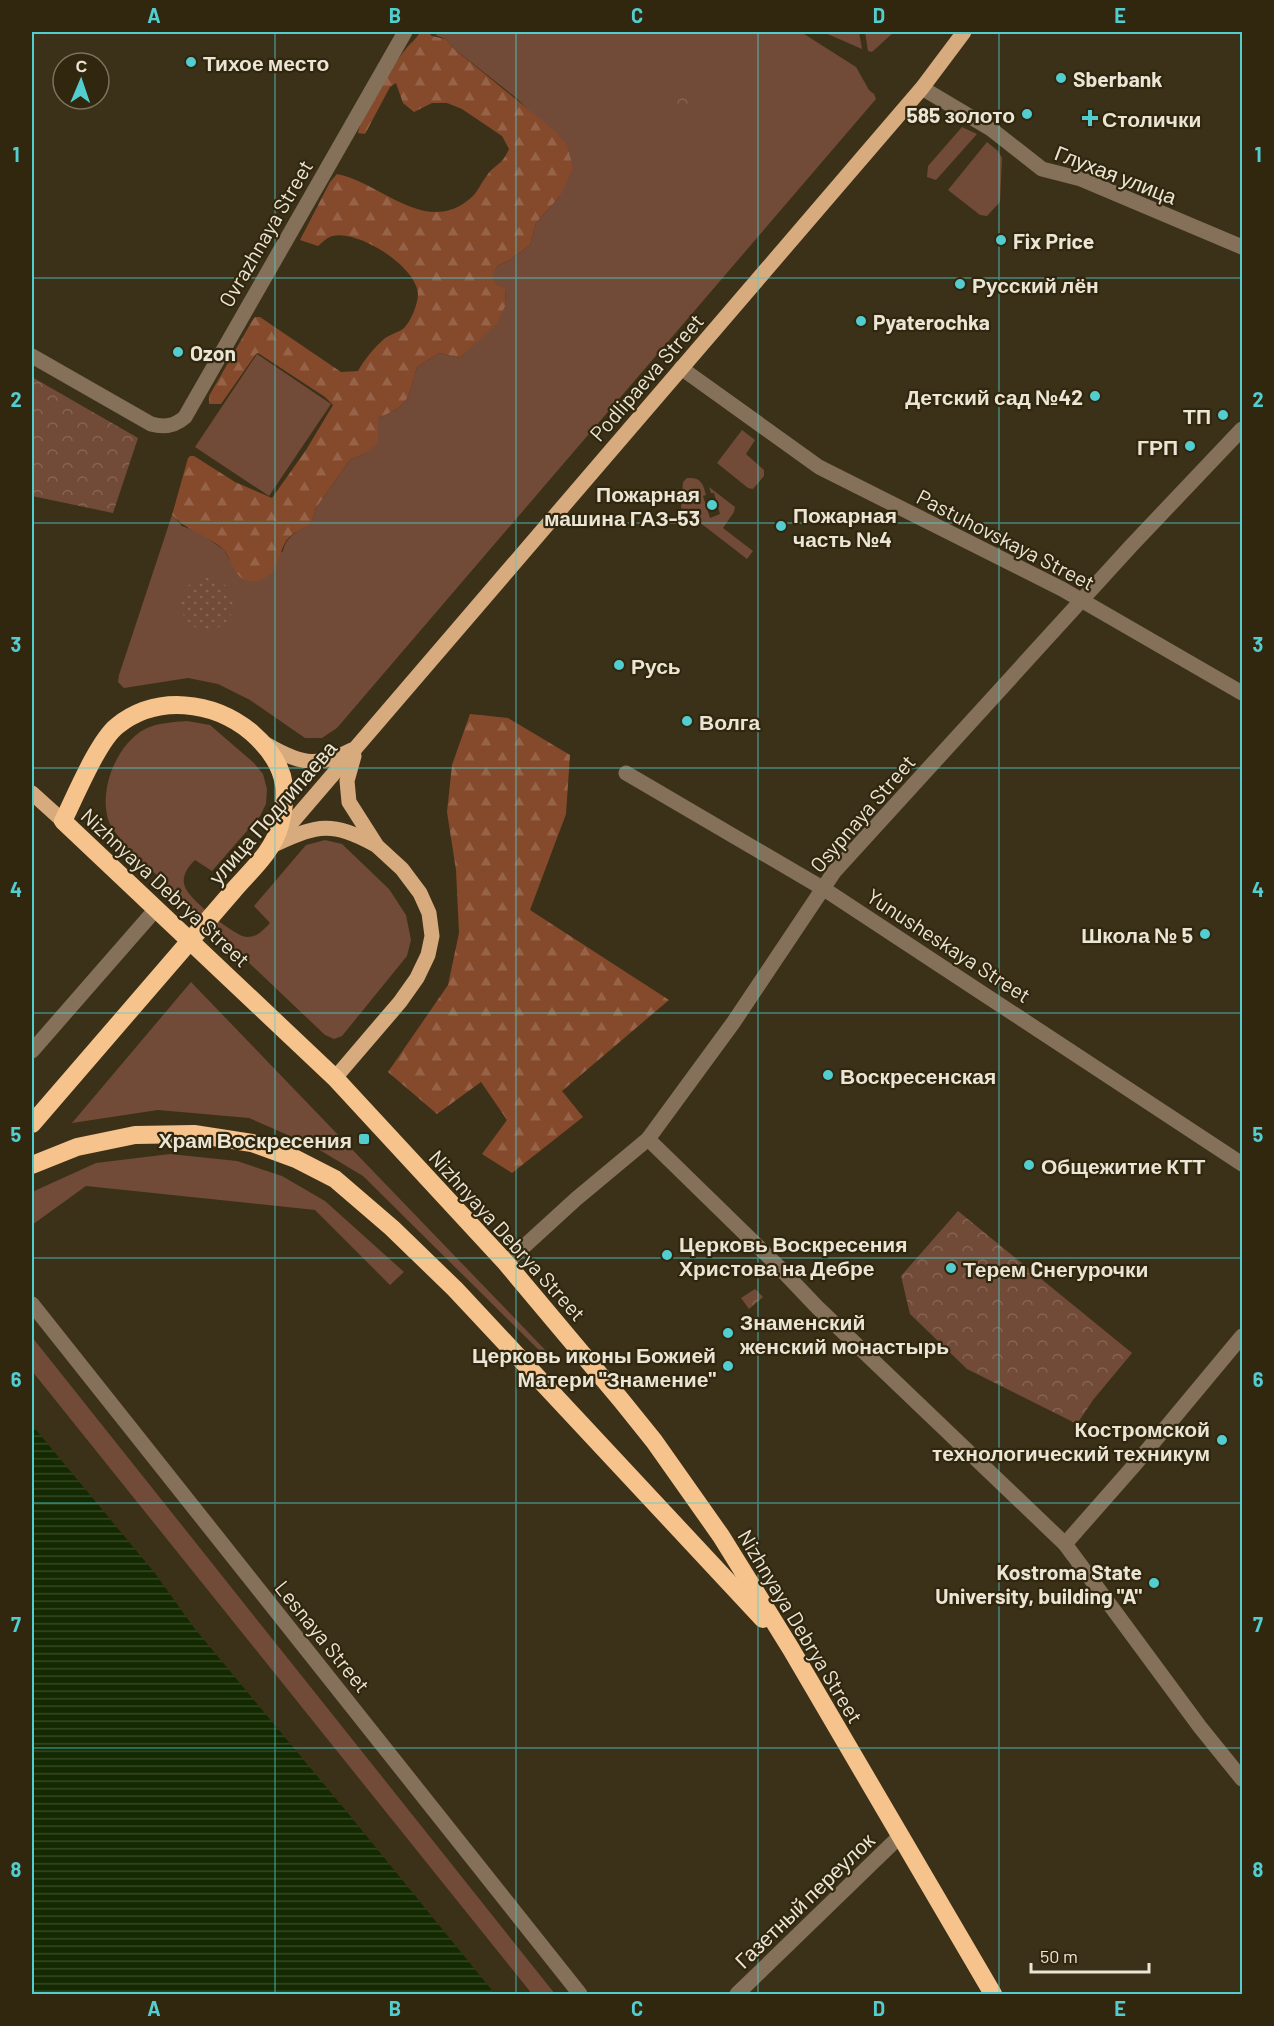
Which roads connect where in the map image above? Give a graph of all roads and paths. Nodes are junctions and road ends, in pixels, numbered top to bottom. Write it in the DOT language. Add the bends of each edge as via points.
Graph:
graph roads {
  1 [pos="405,32"];
  2 [pos="964,32"];
  3 [pos="922,88"];
  4 [pos="1242,247"];
  5 [pos="32,356"];
  6 [pos="681,368"];
  7 [pos="1242,429"];
  8 [pos="1082,601"];
  9 [pos="1242,693"];
  10 [pos="264,743"];
  11 [pos="357,748"];
  12 [pos="626,772"];
  13 [pos="32,793"];
  14 [pos="63,821"];
  15 [pos="377,846"];
  16 [pos="271,847"];
  17 [pos="824,889"];
  18 [pos="156,909"];
  19 [pos="32,1051"];
  20 [pos="335,1078"];
  21 [pos="32,1124"];
  22 [pos="648,1139"];
  23 [pos="1242,1164"];
  24 [pos="32,1166"];
  25 [pos="506,1263"];
  26 [pos="32,1304"];
  27 [pos="1242,1336"];
  28 [pos="1065,1545"];
  29 [pos="791,1649"];
  30 [pos="1242,1779"];
  31 [pos="900,1836"];
  32 [pos="580,1995"];
  33 [pos="737,1995"];
  34 [pos="993,1995"];
  1 -- 5 [label="street, Ovrazhnaya Street" via="185,417 177,424 165,426 144,421"];
  2 -- 3 [label="main road, Podlipaeva Street"];
  3 -- 4 [label="street, Глухая улица" via="990,129 1042,169 1081,179"];
  3 -- 6 [label="main road, Podlipaeva Street"];
  6 -- 8 [label="street, Pastuhovskaya Street" via="819,467"];
  6 -- 11 [label="main road, Podlipaeva Street"];
  7 -- 8 [label="street, Osypnaya Street"];
  8 -- 9 [label="street, Pastuhovskaya Street"];
  8 -- 17 [label="street, Osypnaya Street" via="834,872"];
  10 -- 11 [label="main road" via="311,762 326,762"];
  10 -- 14 [label="highway" via="225,714 203,707 168,706 142,712 104,739"];
  10 -- 16 [label="highway" via="274,756 284,784 285,802"];
  11 -- 15 [label="main road" via="347,781 349,802"];
  11 -- 16 [label="main road, улица Подлипаева"];
  12 -- 17 [label="street, Yunusheskaya Street"];
  13 -- 14 [label="main road, Nizhnyaya Debrya Street"];
  14 -- 18 [label="highway, Nizhnyaya Debrya Street"];
  15 -- 16 [label="main road" via="342,829 327,827"];
  15 -- 20 [label="main road" via="420,893 429,913 432,936 417,978"];
  16 -- 21 [label="highway, улица Подлипаева, bridge"];
  17 -- 22 [label="street, Osypnaya Street"];
  17 -- 23 [label="street, Yunusheskaya Street"];
  18 -- 19 [label="street"];
  18 -- 20 [label="highway, Nizhnyaya Debrya Street"];
  20 -- 25 [label="highway, Nizhnyaya Debrya Street"];
  22 -- 25 [label="street, Osypnaya Street"];
  22 -- 28 [label="street"];
  24 -- 29 [label="highway" via="77,1147 135,1135 194,1134 252,1143 335,1179 455,1289"];
  25 -- 29 [label="highway, Nizhnyaya Debrya Street" via="660,1450 721,1536"];
  26 -- 32 [label="street, Lesnaya Street"];
  27 -- 28 [label="street"];
  28 -- 30 [label="street"];
  29 -- 31 [label="highway, Nizhnyaya Debrya Street"];
  31 -- 33 [label="street, Газетный переулок"];
  31 -- 34 [label="highway, Nizhnyaya Debrya Street"];
}
